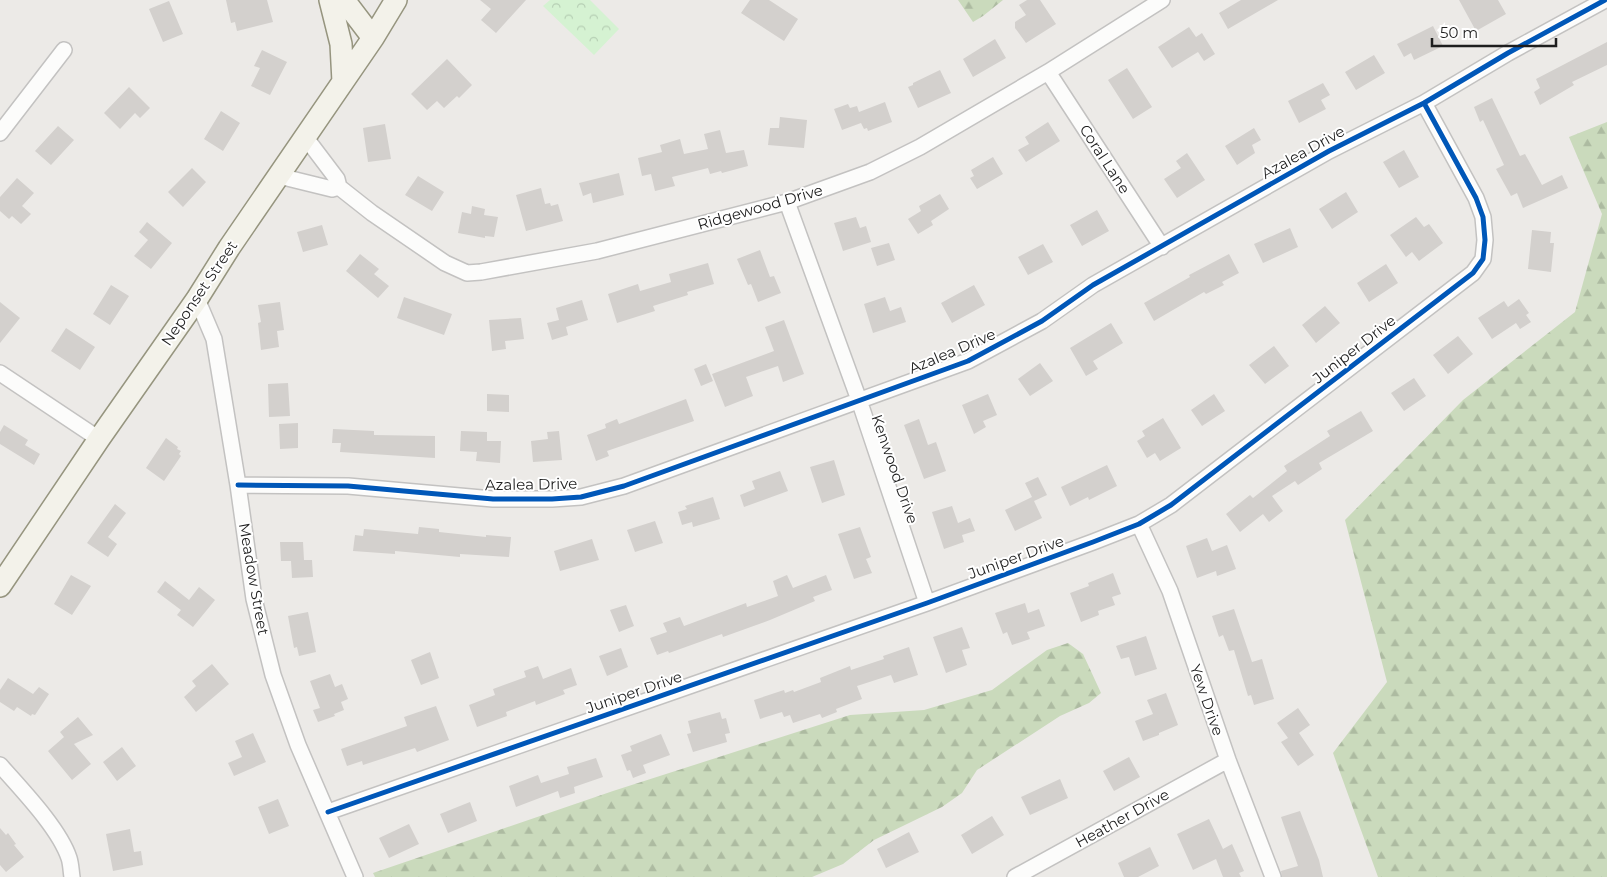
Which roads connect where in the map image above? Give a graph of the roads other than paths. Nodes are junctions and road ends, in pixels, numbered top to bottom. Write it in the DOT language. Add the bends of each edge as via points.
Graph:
graph roads {
  1 [pos="330,0"];
  2 [pos="344,0"];
  3 [pos="396,0"];
  4 [pos="1162,0"];
  5 [pos="1605,0"];
  6 [pos="372,38"];
  7 [pos="64,50"];
  8 [pos="1048,72"];
  9 [pos="343,82"];
  10 [pos="1424,103"];
  11 [pos="0,133"];
  12 [pos="306,138"];
  13 [pos="279,176"];
  14 [pos="339,187"];
  15 [pos="787,202"];
  16 [pos="1162,247"];
  17 [pos="197,299"];
  18 [pos="0,373"];
  19 [pos="860,400"];
  20 [pos="99,439"];
  21 [pos="238,484"];
  22 [pos="1139,524"];
  23 [pos="0,586"];
  24 [pos="927,603"];
  25 [pos="1228,760"];
  26 [pos="0,765"];
  27 [pos="328,812"];
  28 [pos="72,877"];
  29 [pos="355,877"];
  30 [pos="1015,877"];
  31 [pos="1273,877"];
  1 -- 9 [label="main road" via="341,44"];
  2 -- 6 [label="main road"];
  3 -- 6 [label="main road, Neponset Street"];
  4 -- 8 [label="street, Ridgewood Drive"];
  5 -- 10 [label="street, Azalea Drive"];
  6 -- 9 [label="main road, Neponset Street"];
  7 -- 11 [label="street"];
  8 -- 15 [label="street, Ridgewood Drive" via="870,172"];
  8 -- 16 [label="street, Coral Lane"];
  9 -- 12 [label="main road, Neponset Street"];
  10 -- 16 [label="street, Azalea Drive" via="1329,151"];
  10 -- 22 [label="street, Juniper Drive" via="1476,198 1483,217 1483,259 1474,273 1171,506"];
  12 -- 13 [label="main road, Neponset Street"];
  12 -- 14 [label="street, Ridgewood Drive" via="337,179"];
  13 -- 14 [label="street" via="332,189"];
  13 -- 17 [label="main road, Neponset Street"];
  14 -- 15 [label="street, Ridgewood Drive" via="437,257 467,273 597,252"];
  15 -- 19 [label="street, Kenwood Drive"];
  16 -- 19 [label="street, Azalea Drive" via="1093,285 1001,345 968,361"];
  17 -- 20 [label="main road, Neponset Street"];
  17 -- 21 [label="street, Meadow Street" via="214,339"];
  18 -- 20 [label="street"];
  19 -- 21 [label="street, Azalea Drive" via="624,486 581,498 493,499 348,486"];
  19 -- 24 [label="street, Kenwood Drive"];
  20 -- 23 [label="main road, Neponset Street"];
  21 -- 27 [label="street, Meadow Street" via="254,599 273,675 298,744"];
  22 -- 24 [label="street, Juniper Drive"];
  22 -- 25 [label="street, Yew Drive" via="1170,591"];
  24 -- 27 [label="street, Juniper Drive"];
  25 -- 30 [label="street, Heather Drive"];
  25 -- 31 [label="street, Yew Drive"];
  26 -- 28 [label="street" via="30,798 59,838 69,858"];
  27 -- 29 [label="street, Meadow Street"];
}
